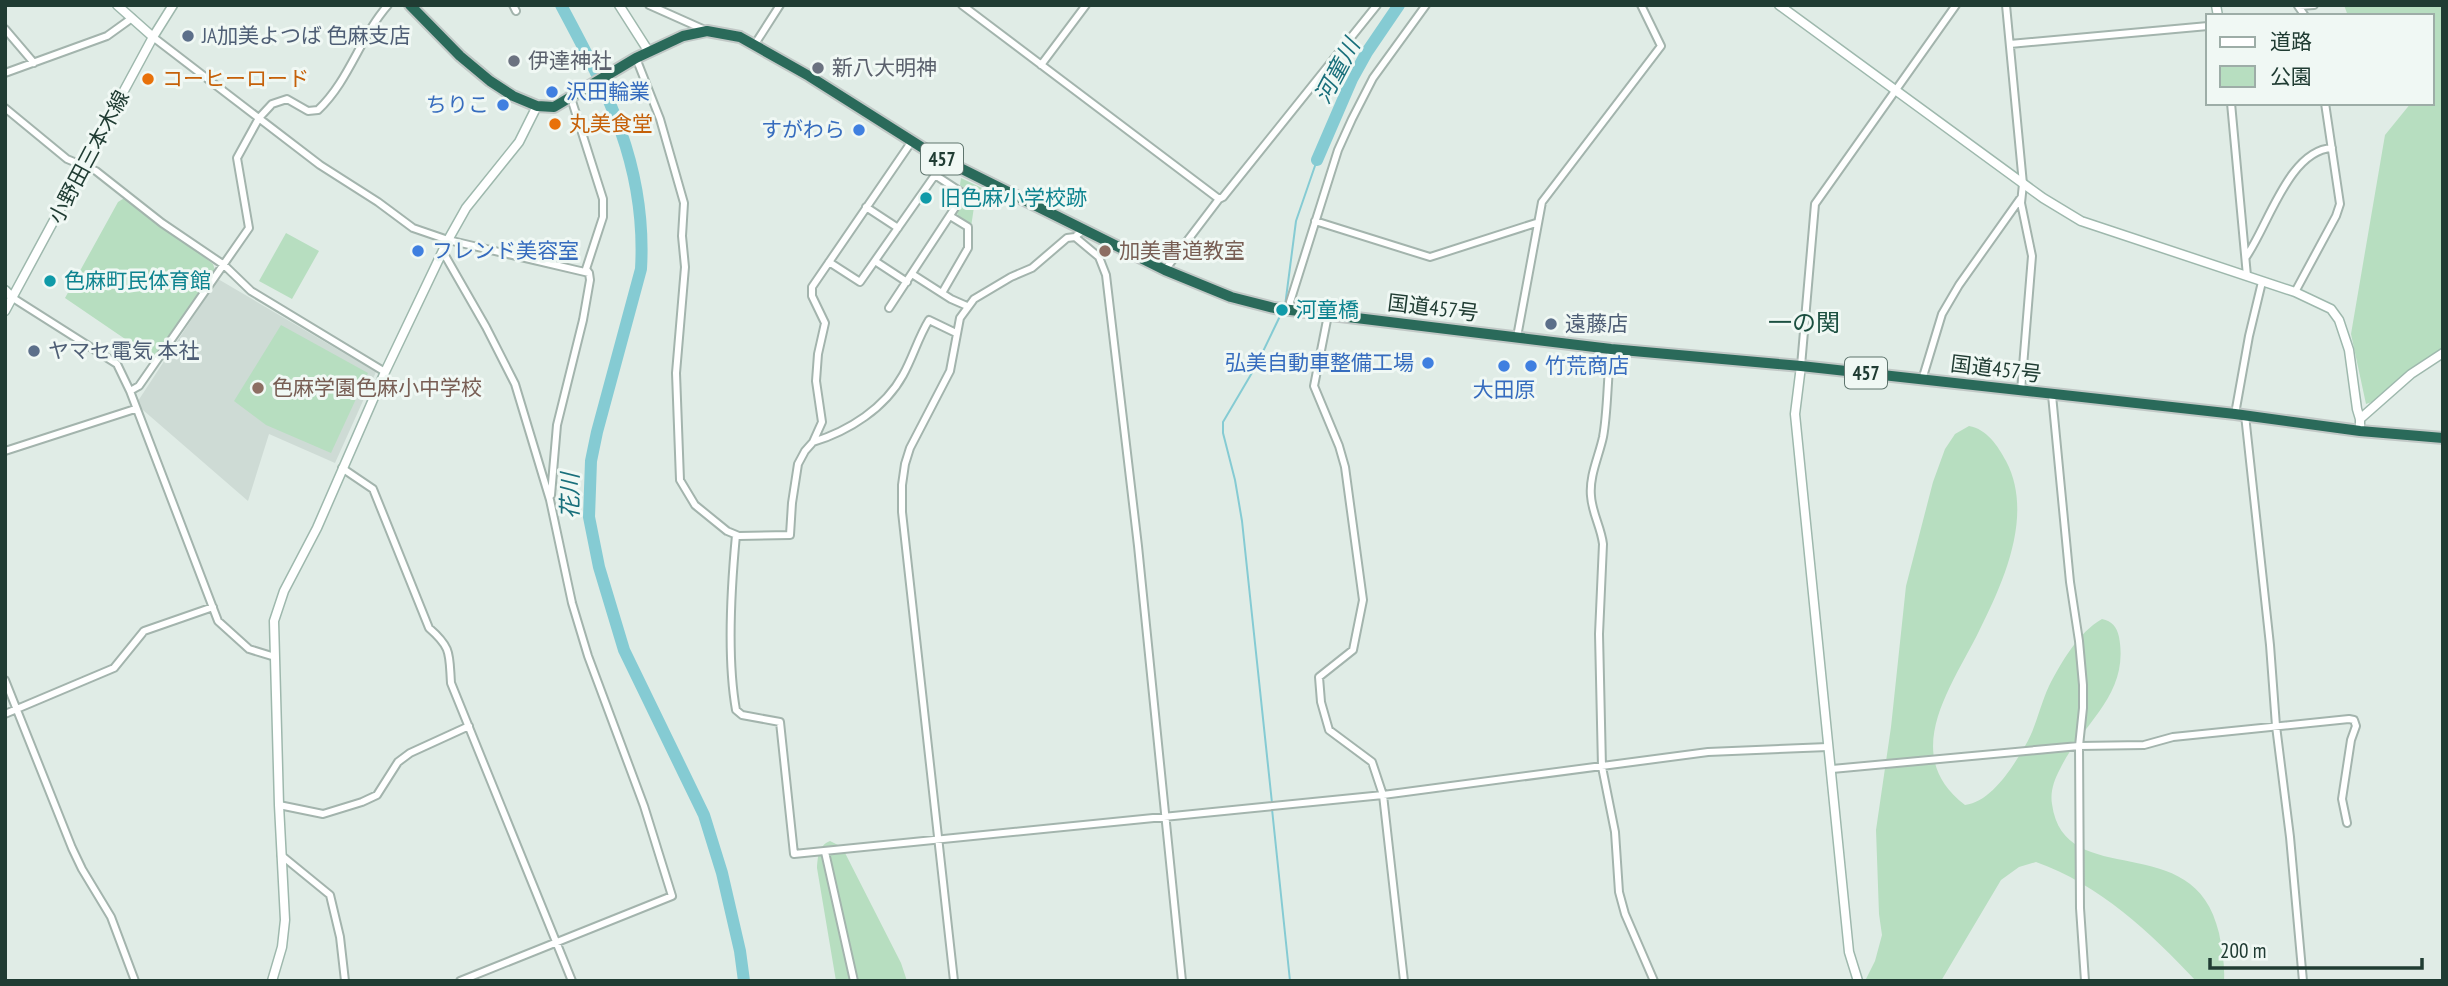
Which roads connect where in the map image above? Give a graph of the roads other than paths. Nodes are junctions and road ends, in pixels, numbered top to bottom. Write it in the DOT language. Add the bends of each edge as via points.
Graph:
graph roads {
  1 [pos="117,5"];
  2 [pos="173,5"];
  3 [pos="388,5"];
  4 [pos="411,5"];
  5 [pos="619,5"];
  6 [pos="649,5"];
  7 [pos="780,5"];
  8 [pos="962,5"];
  9 [pos="1086,5"];
  10 [pos="1377,5"];
  11 [pos="1426,5"];
  12 [pos="1641,5"];
  13 [pos="1779,5"];
  14 [pos="1956,5"];
  15 [pos="2006,5"];
  16 [pos="2314,5"];
  17 [pos="2303,14"];
  18 [pos="132,18"];
  19 [pos="2206,26"];
  20 [pos="5,29"];
  21 [pos="707,31"];
  22 [pos="153,37"];
  23 [pos="755,44"];
  24 [pos="2010,44"];
  25 [pos="649,52"];
  26 [pos="636,58"];
  27 [pos="34,63"];
  28 [pos="1041,65"];
  29 [pos="5,73"];
  30 [pos="1896,90"];
  31 [pos="571,98"];
  32 [pos="2231,105"];
  33 [pos="2325,105"];
  34 [pos="537,106"];
  35 [pos="5,108"];
  36 [pos="259,118"];
  37 [pos="912,141"];
  38 [pos="2332,148"];
  39 [pos="84,167"];
  40 [pos="961,168"];
  41 [pos="2023,184"];
  42 [pos="951,185"];
  43 [pos="2022,196"];
  44 [pos="1219,199"];
  45 [pos="866,207"];
  46 [pos="950,216"];
  47 [pos="1315,221"];
  48 [pos="1536,223"];
  49 [pos="898,229"];
  50 [pos="1084,229"];
  51 [pos="1075,237"];
  52 [pos="448,240"];
  53 [pos="443,252"];
  54 [pos="2245,258"];
  55 [pos="875,261"];
  56 [pos="829,262"];
  57 [pos="224,265"];
  58 [pos="1165,270"];
  59 [pos="589,273"];
  60 [pos="912,274"];
  61 [pos="2247,276"];
  62 [pos="906,282"];
  63 [pos="2262,282"];
  64 [pos="5,290"];
  65 [pos="2295,292"];
  66 [pos="942,293"];
  67 [pos="13,298"];
  68 [pos="967,306"];
  69 [pos="889,308"];
  70 [pos="5,311"];
  71 [pos="1291,312"];
  72 [pos="1328,314"];
  73 [pos="956,333"];
  74 [pos="1517,337"];
  75 [pos="1611,349"];
  76 [pos="2443,353"];
  77 [pos="1801,366"];
  78 [pos="385,372"];
  79 [pos="1922,380"];
  80 [pos="130,391"];
  81 [pos="2021,391"];
  82 [pos="2052,395"];
  83 [pos="135,409"];
  84 [pos="2240,414"];
  85 [pos="2360,419"];
  86 [pos="2360,431"];
  87 [pos="2443,438"];
  88 [pos="813,442"];
  89 [pos="5,451"];
  90 [pos="342,468"];
  91 [pos="551,500"];
  92 [pos="736,535"];
  93 [pos="214,607"];
  94 [pos="275,657"];
  95 [pos="5,680"];
  96 [pos="17,708"];
  97 [pos="5,714"];
  98 [pos="468,726"];
  99 [pos="2276,726"];
  100 [pos="2079,746"];
  101 [pos="1828,747"];
  102 [pos="1602,767"];
  103 [pos="1832,769"];
  104 [pos="1383,794"];
  105 [pos="278,805"];
  106 [pos="1166,816"];
  107 [pos="2347,824"];
  108 [pos="939,839"];
  109 [pos="825,852"];
  110 [pos="281,855"];
  111 [pos="556,942"];
  112 [pos="135,981"];
  113 [pos="272,981"];
  114 [pos="345,981"];
  115 [pos="460,981"];
  116 [pos="572,981"];
  117 [pos="854,981"];
  118 [pos="954,981"];
  119 [pos="1182,981"];
  120 [pos="1404,981"];
  121 [pos="1654,981"];
  122 [pos="1858,981"];
  123 [pos="2085,981"];
  124 [pos="2303,981"];
  1 -- 18 [label="street"];
  2 -- 22 [label="street, 小野田三本木線"];
  3 -- 36 [label="street" via="349,70 318,110 308,111 287,99 272,104"];
  4 -- 34 [label="highway" via="490,81"];
  5 -- 25 [label="street"];
  6 -- 21 [label="street"];
  7 -- 23 [label="street"];
  8 -- 28 [label="street"];
  9 -- 28 [label="street"];
  10 -- 44 [label="street"];
  11 -- 47 [label="street" via="1373,78 1338,150"];
  12 -- 48 [label="street" via="1661,46 1542,202"];
  13 -- 30 [label="street"];
  14 -- 30 [label="street"];
  15 -- 24 [label="street"];
  16 -- 17 [label="street" via="2298,6"];
  18 -- 22 [label="street"];
  18 -- 27 [label="street" via="107,36"];
  19 -- 24 [label="street"];
  20 -- 27 [label="street"];
  21 -- 23 [label="highway, 国道457号 / 457"];
  21 -- 25 [label="highway, 国道457号 / 457"];
  22 -- 36 [label="street"];
  22 -- 39 [label="street, 小野田三本木線"];
  23 -- 37 [label="highway, 国道457号 / 457"];
  24 -- 41 [label="street"];
  25 -- 26 [label="highway, 国道457号 / 457"];
  26 -- 31 [label="highway, 国道457号 / 457"];
  26 -- 92 [label="street" via="684,203 685,267 676,373 681,480 695,505"];
  27 -- 29 [label="street"];
  28 -- 44 [label="street"];
  30 -- 41 [label="street"];
  30 -- 77 [label="street" via="1815,204"];
  31 -- 34 [label="highway, 国道457号 / 457" via="554,107"];
  31 -- 59 [label="street" via="603,199 603,217 586,270"];
  32 -- 54 [label="street"];
  33 -- 38 [label="street"];
  34 -- 52 [label="street" via="519,142 466,208"];
  35 -- 39 [label="street" via="67,159"];
  36 -- 52 [label="street" via="413,228"];
  36 -- 57 [label="street" via="237,158 249,228"];
  37 -- 40 [label="highway, 国道457号 / 457"];
  37 -- 45 [label="street"];
  38 -- 54 [label="street" via="2306,160 2283,186"];
  38 -- 65 [label="street" via="2340,204"];
  39 -- 57 [label="street" via="96,171"];
  39 -- 67 [label="street, 小野田三本木線"];
  40 -- 42 [label="street"];
  40 -- 50 [label="highway, 国道457号 / 457"];
  41 -- 43 [label="street"];
  41 -- 61 [label="street" via="2081,221"];
  42 -- 46 [label="street" via="964,194"];
  42 -- 49 [label="street" via="936,175"];
  43 -- 79 [label="street" via="1942,314"];
  43 -- 81 [label="street" via="2032,256"];
  44 -- 58 [label="street"];
  45 -- 49 [label="street"];
  45 -- 56 [label="street"];
  46 -- 60 [label="street"];
  46 -- 66 [label="street" via="968,227 968,248"];
  47 -- 48 [label="street" via="1430,257"];
  47 -- 71 [label="street" via="1290,302"];
  48 -- 74 [label="street"];
  49 -- 55 [label="street"];
  50 -- 51 [label="street"];
  50 -- 58 [label="highway, 国道457号 / 457"];
  51 -- 68 [label="street"];
  51 -- 106 [label="street" via="1099,257 1106,275"];
  52 -- 53 [label="street"];
  52 -- 59 [label="street"];
  53 -- 78 [label="street"];
  53 -- 91 [label="street" via="515,384"];
  54 -- 61 [label="street"];
  55 -- 56 [label="street" via="860,282"];
  55 -- 62 [label="street"];
  56 -- 88 [label="street" via="811,292 825,323 816,381 822,422"];
  57 -- 78 [label="street" via="251,291"];
  57 -- 80 [label="street" via="139,386"];
  58 -- 71 [label="highway, 国道457号 / 457" via="1220,293"];
  59 -- 91 [label="street" via="583,320 557,425"];
  60 -- 62 [label="street"];
  60 -- 66 [label="street"];
  61 -- 63 [label="street"];
  62 -- 69 [label="street"];
  63 -- 65 [label="street"];
  63 -- 84 [label="street" via="2249,336"];
  64 -- 67 [label="street"];
  65 -- 85 [label="street" via="2331,309 2339,320 2349,350"];
  66 -- 68 [label="street"];
  67 -- 70 [label="street, 小野田三本木線"];
  67 -- 80 [label="street" via="117,364"];
  68 -- 73 [label="street"];
  71 -- 72 [label="highway, 国道457号 / 457"];
  72 -- 74 [label="highway, 国道457号 / 457"];
  72 -- 104 [label="street" via="1314,386 1345,467 1363,600 1353,650 1319,677 1321,702 1329,730 1372,762"];
  73 -- 88 [label="street" via="929,320 891,392 869,414 839,433"];
  73 -- 108 [label="street" via="950,371 911,448 901,497"];
  74 -- 75 [label="highway, 国道457号 / 457"];
  75 -- 77 [label="highway, 国道457号 / 457"];
  75 -- 102 [label="street" via="1603,437 1590,489 1603,544 1599,634"];
  76 -- 85 [label="street"];
  77 -- 79 [label="highway, 国道457号 / 457"];
  77 -- 101 [label="street" via="1795,414"];
  78 -- 90 [label="street"];
  79 -- 81 [label="highway, 国道457号 / 457"];
  80 -- 83 [label="street"];
  81 -- 82 [label="highway, 国道457号 / 457"];
  82 -- 84 [label="highway, 国道457号 / 457"];
  82 -- 100 [label="street" via="2082,675"];
  83 -- 89 [label="street"];
  83 -- 93 [label="street"];
  84 -- 86 [label="highway, 国道457号 / 457"];
  84 -- 99 [label="street"];
  85 -- 86 [label="street"];
  86 -- 87 [label="highway, 国道457号 / 457"];
  88 -- 92 [label="street" via="798,464 790,536"];
  90 -- 94 [label="street" via="284,591 274,621"];
  90 -- 98 [label="street" via="375,492 429,628 449,652 451,683"];
  91 -- 111 [label="street" via="588,656 672,896"];
  92 -- 109 [label="street" via="732,642 736,710 780,722 794,854"];
  93 -- 94 [label="street" via="221,625 244,646"];
  93 -- 96 [label="street" via="144,632 114,668"];
  94 -- 105 [label="street"];
  95 -- 96 [label="street"];
  96 -- 97 [label="street"];
  96 -- 112 [label="street" via="72,848 111,917"];
  98 -- 105 [label="street" via="410,753 398,762 377,795 362,802 323,814"];
  98 -- 111 [label="street"];
  99 -- 100 [label="street" via="2173,737 2144,745"];
  99 -- 107 [label="street" via="2354,720 2357,726 2342,799"];
  99 -- 124 [label="street"];
  100 -- 103 [label="street"];
  100 -- 123 [label="street"];
  101 -- 102 [label="street" via="1708,752"];
  101 -- 103 [label="street"];
  102 -- 104 [label="street"];
  102 -- 121 [label="street" via="1615,832 1619,891"];
  103 -- 122 [label="street" via="1849,952"];
  104 -- 106 [label="street"];
  104 -- 120 [label="street"];
  105 -- 110 [label="street"];
  106 -- 108 [label="street"];
  106 -- 119 [label="street"];
  108 -- 109 [label="street"];
  108 -- 118 [label="street"];
  109 -- 117 [label="street"];
  110 -- 113 [label="street" via="285,920"];
  110 -- 114 [label="street" via="330,895"];
  111 -- 115 [label="street"];
  111 -- 116 [label="street"];
}
